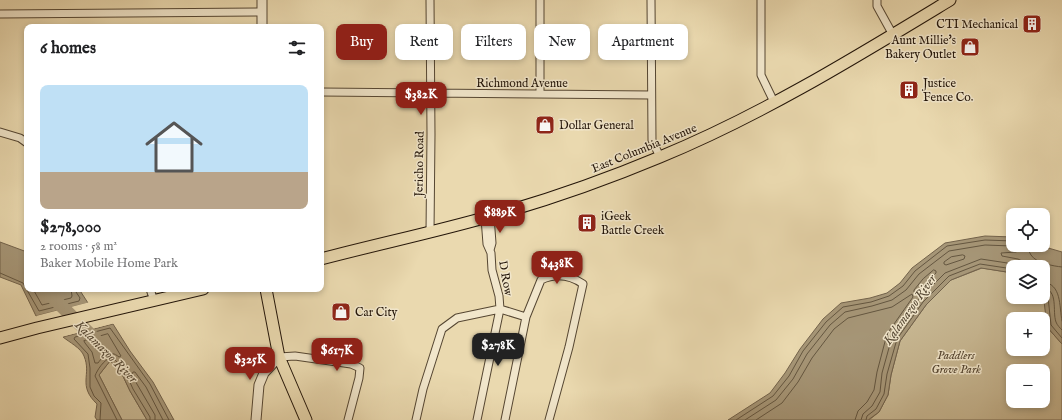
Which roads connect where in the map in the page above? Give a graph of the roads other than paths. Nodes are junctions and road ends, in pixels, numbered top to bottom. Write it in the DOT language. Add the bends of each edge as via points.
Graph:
graph roads {
  1 [pos="262,0"];
  2 [pos="430,0"];
  3 [pos="540,0"];
  4 [pos="651,0"];
  5 [pos="761,0"];
  6 [pos="877,0"];
  7 [pos="950,0"];
  8 [pos="262,12"];
  9 [pos="0,14"];
  10 [pos="262,24"];
  11 [pos="892,35"];
  12 [pos="324,92"];
  13 [pos="430,93"];
  14 [pos="540,94"];
  15 [pos="651,95"];
  16 [pos="774,102"];
  17 [pos="0,132"];
  18 [pos="24,141"];
  19 [pos="660,157"];
  20 [pos="487,217"];
  21 [pos="430,232"];
  22 [pos="324,258"];
  23 [pos="151,292"];
  24 [pos="191,292"];
  25 [pos="267,292"];
  26 [pos="154,301"];
  27 [pos="500,310"];
  28 [pos="526,317"];
  29 [pos="0,338"];
  30 [pos="279,357"];
  31 [pos="256,420"];
  32 [pos="306,420"];
  33 [pos="348,420"];
  34 [pos="416,420"];
  35 [pos="477,420"];
  36 [pos="505,420"];
  37 [pos="550,420"];
  1 -- 8 [label="street"];
  2 -- 13 [label="street, Jericho Road"];
  3 -- 14 [label="street"];
  4 -- 15 [label="street"];
  5 -- 16 [label="street" via="761,75"];
  6 -- 11 [label="street" via="877,6"];
  7 -- 11 [label="main road, East Columbia Avenue"];
  8 -- 9 [label="street"];
  8 -- 10 [label="street"];
  11 -- 16 [label="main road, East Columbia Avenue"];
  12 -- 13 [label="street, Richmond Avenue"];
  13 -- 14 [label="street, Richmond Avenue"];
  13 -- 21 [label="street, Jericho Road"];
  14 -- 15 [label="street, Richmond Avenue"];
  15 -- 19 [label="street" via="652,140"];
  16 -- 19 [label="main road, East Columbia Avenue" via="720,131"];
  17 -- 18 [label="street"];
  19 -- 20 [label="main road, East Columbia Avenue" via="572,190"];
  20 -- 21 [label="main road, East Columbia Avenue"];
  20 -- 27 [label="street, D Row" via="487,244"];
  21 -- 22 [label="main road, East Columbia Avenue"];
  23 -- 26 [label="street"];
  24 -- 26 [label="main road"];
  25 -- 30 [label="main road"];
  26 -- 29 [label="main road"];
  27 -- 28 [label="street"];
  27 -- 34 [label="street" via="457,318 442,329"];
  27 -- 35 [label="street, D Row"];
  28 -- 36 [label="street"];
  28 -- 37 [label="street" via="541,280 561,276 583,284"];
  30 -- 31 [label="street" via="261,379"];
  30 -- 32 [label="main road"];
  30 -- 33 [label="street" via="295,356 351,364 360,368"];
}
